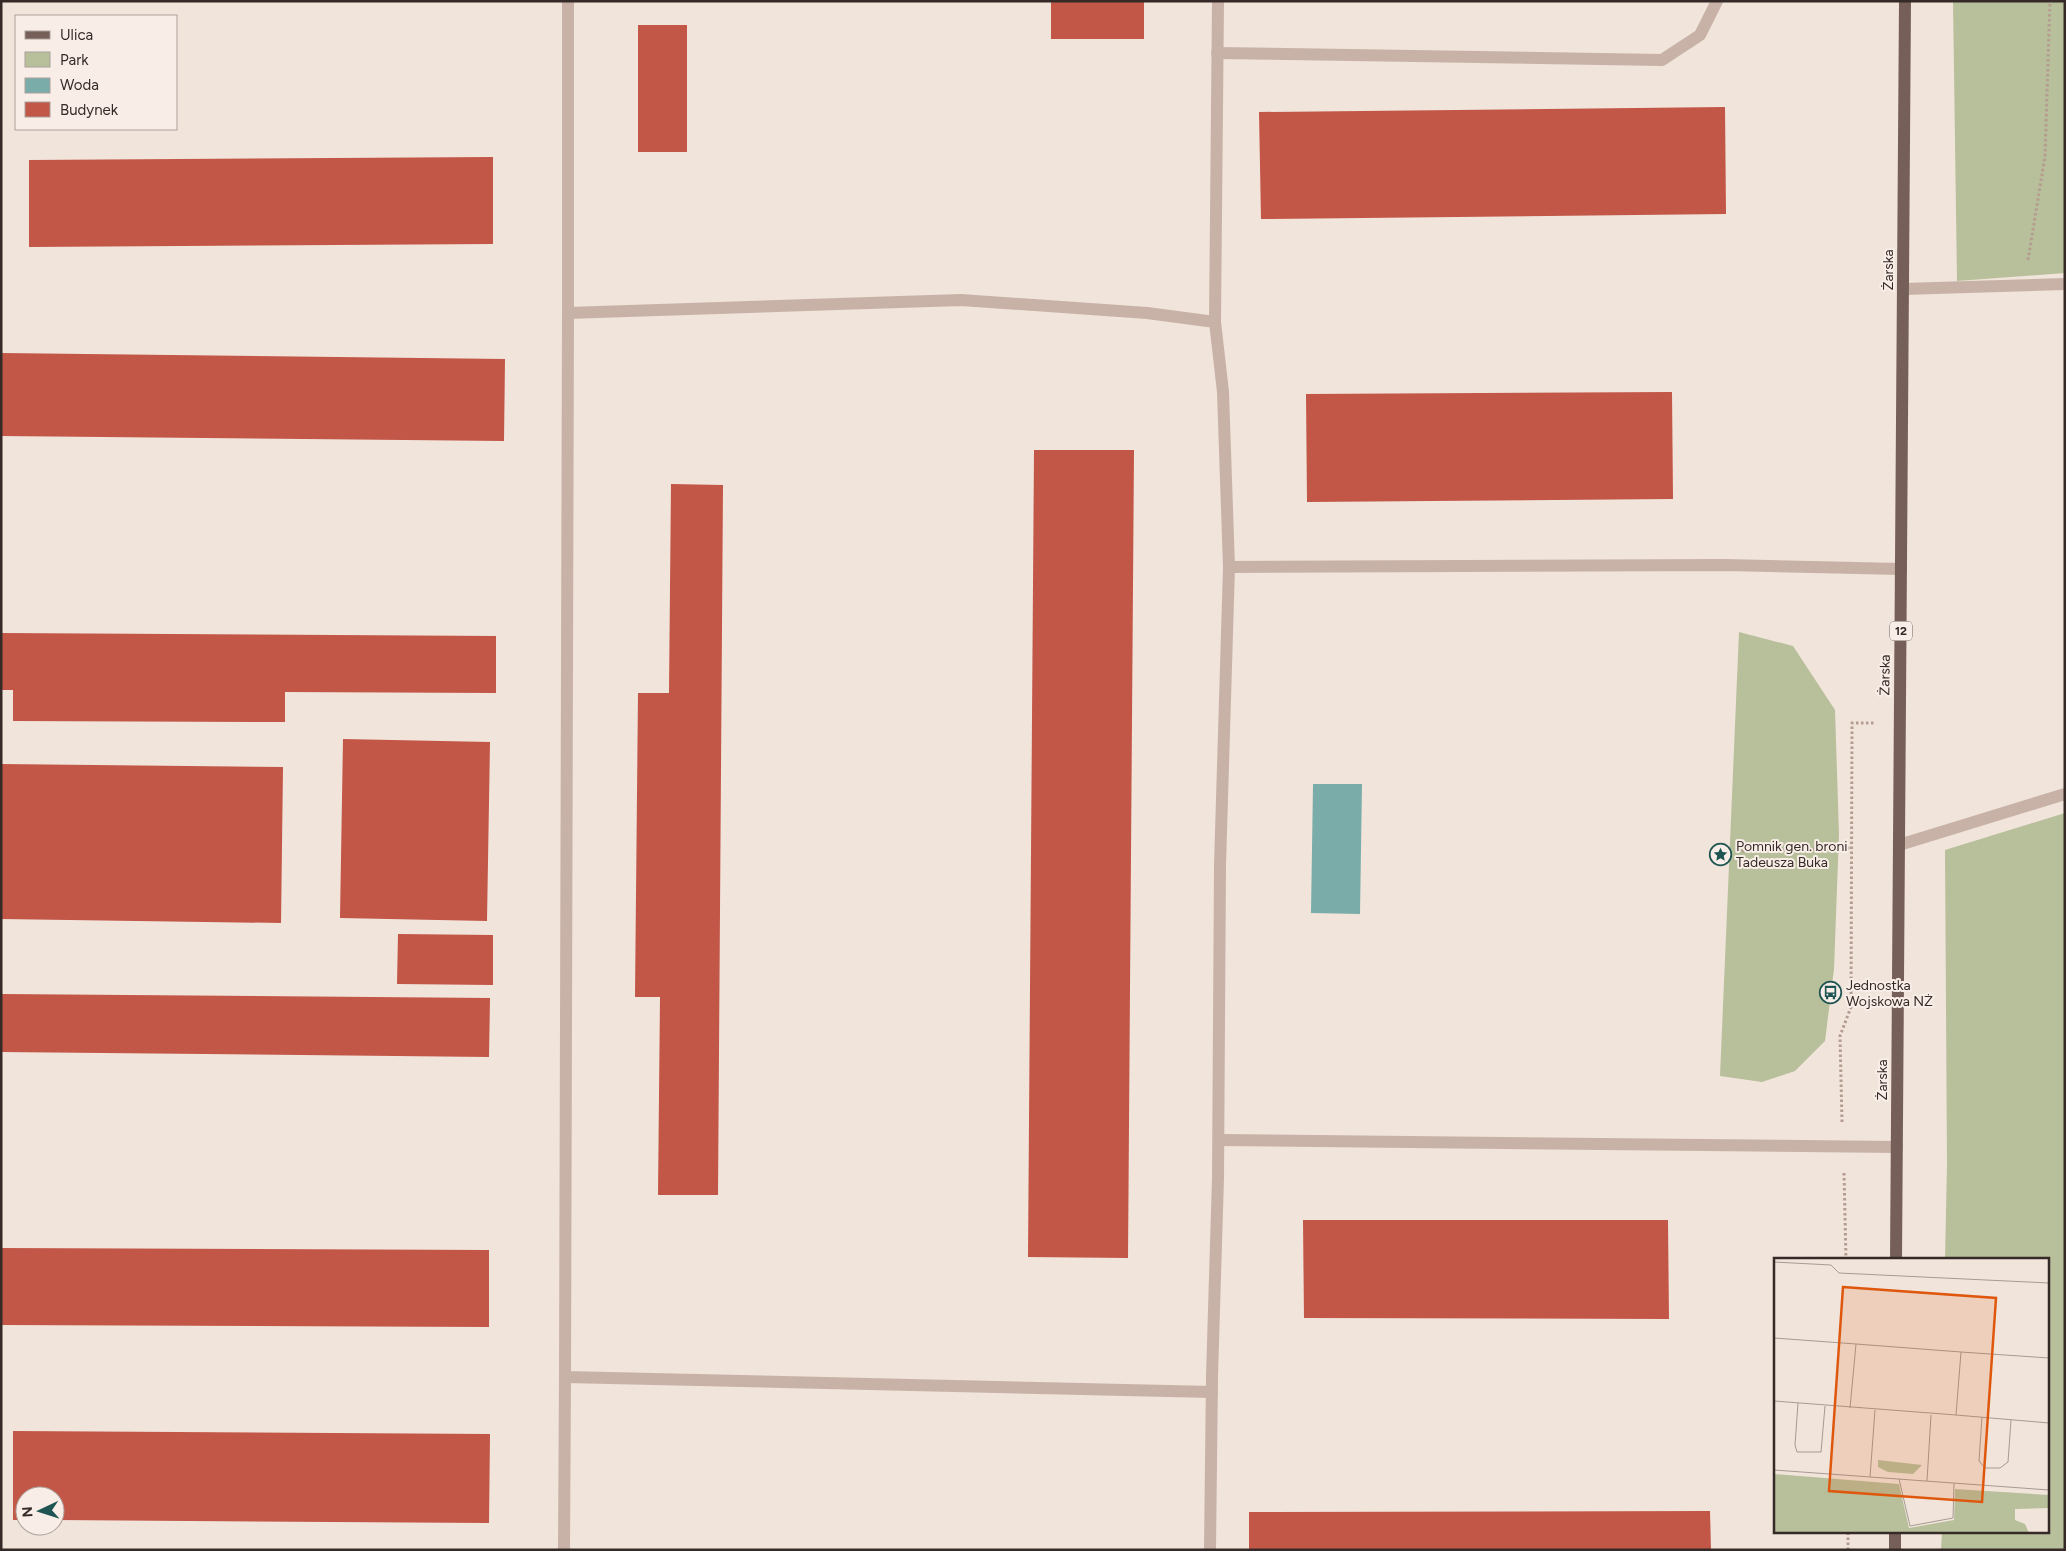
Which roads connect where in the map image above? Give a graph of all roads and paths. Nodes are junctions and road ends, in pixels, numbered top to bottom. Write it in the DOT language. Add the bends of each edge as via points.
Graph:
graph roads {
  1 [pos="568,1"];
  2 [pos="1218,1"];
  3 [pos="1717,1"];
  4 [pos="1905,1"];
  5 [pos="2050,1"];
  6 [pos="1217,53"];
  7 [pos="2065,284"];
  8 [pos="2024,286"];
  9 [pos="1903,289"];
  10 [pos="568,313"];
  11 [pos="1215,322"];
  12 [pos="1229,567"];
  13 [pos="1901,569"];
  14 [pos="1900,724"];
  15 [pos="2065,794"];
  16 [pos="1899,845"];
  17 [pos="1851,848"];
  18 [pos="1742,851"];
  19 [pos="1219,1140"];
  20 [pos="1843,1147"];
  21 [pos="1897,1147"];
  22 [pos="1846,1258"];
  23 [pos="1896,1258"];
  24 [pos="565,1377"];
  25 [pos="1212,1392"];
  26 [pos="1848,1534"];
  27 [pos="1895,1534"];
  28 [pos="564,1550"];
  29 [pos="1210,1550"];
  30 [pos="1848,1550"];
  31 [pos="1895,1550"];
  1 -- 10 [label="lane"];
  2 -- 6 [label="lane"];
  3 -- 6 [label="lane" via="1700,35 1662,60"];
  4 -- 9 [label="main road, Żarska / 12"];
  5 -- 8 [label="path" via="2045,156"];
  6 -- 11 [label="lane"];
  7 -- 8 [label="lane"];
  8 -- 9 [label="lane"];
  9 -- 13 [label="main road, Żarska / 12"];
  10 -- 11 [label="lane" via="961,300 1147,313"];
  10 -- 24 [label="lane"];
  11 -- 12 [label="lane" via="1223,392"];
  12 -- 13 [label="lane" via="1724,565"];
  12 -- 19 [label="lane" via="1220,865"];
  13 -- 14 [label="main road, Żarska / 12"];
  14 -- 16 [label="main road, Żarska / 12"];
  14 -- 17 [label="path" via="1852,723"];
  15 -- 16 [label="lane"];
  16 -- 21 [label="main road, Żarska / 12"];
  17 -- 18 [label="path"];
  17 -- 20 [label="path" via="1851,1007 1840,1036"];
  19 -- 20 [label="lane"];
  19 -- 25 [label="lane"];
  20 -- 21 [label="lane"];
  20 -- 22 [label="path"];
  21 -- 23 [label="main road, Żarska / 12"];
  24 -- 25 [label="lane"];
  24 -- 28 [label="lane"];
  25 -- 29 [label="lane"];
  26 -- 30 [label="path"];
  27 -- 31 [label="main road"];
}
